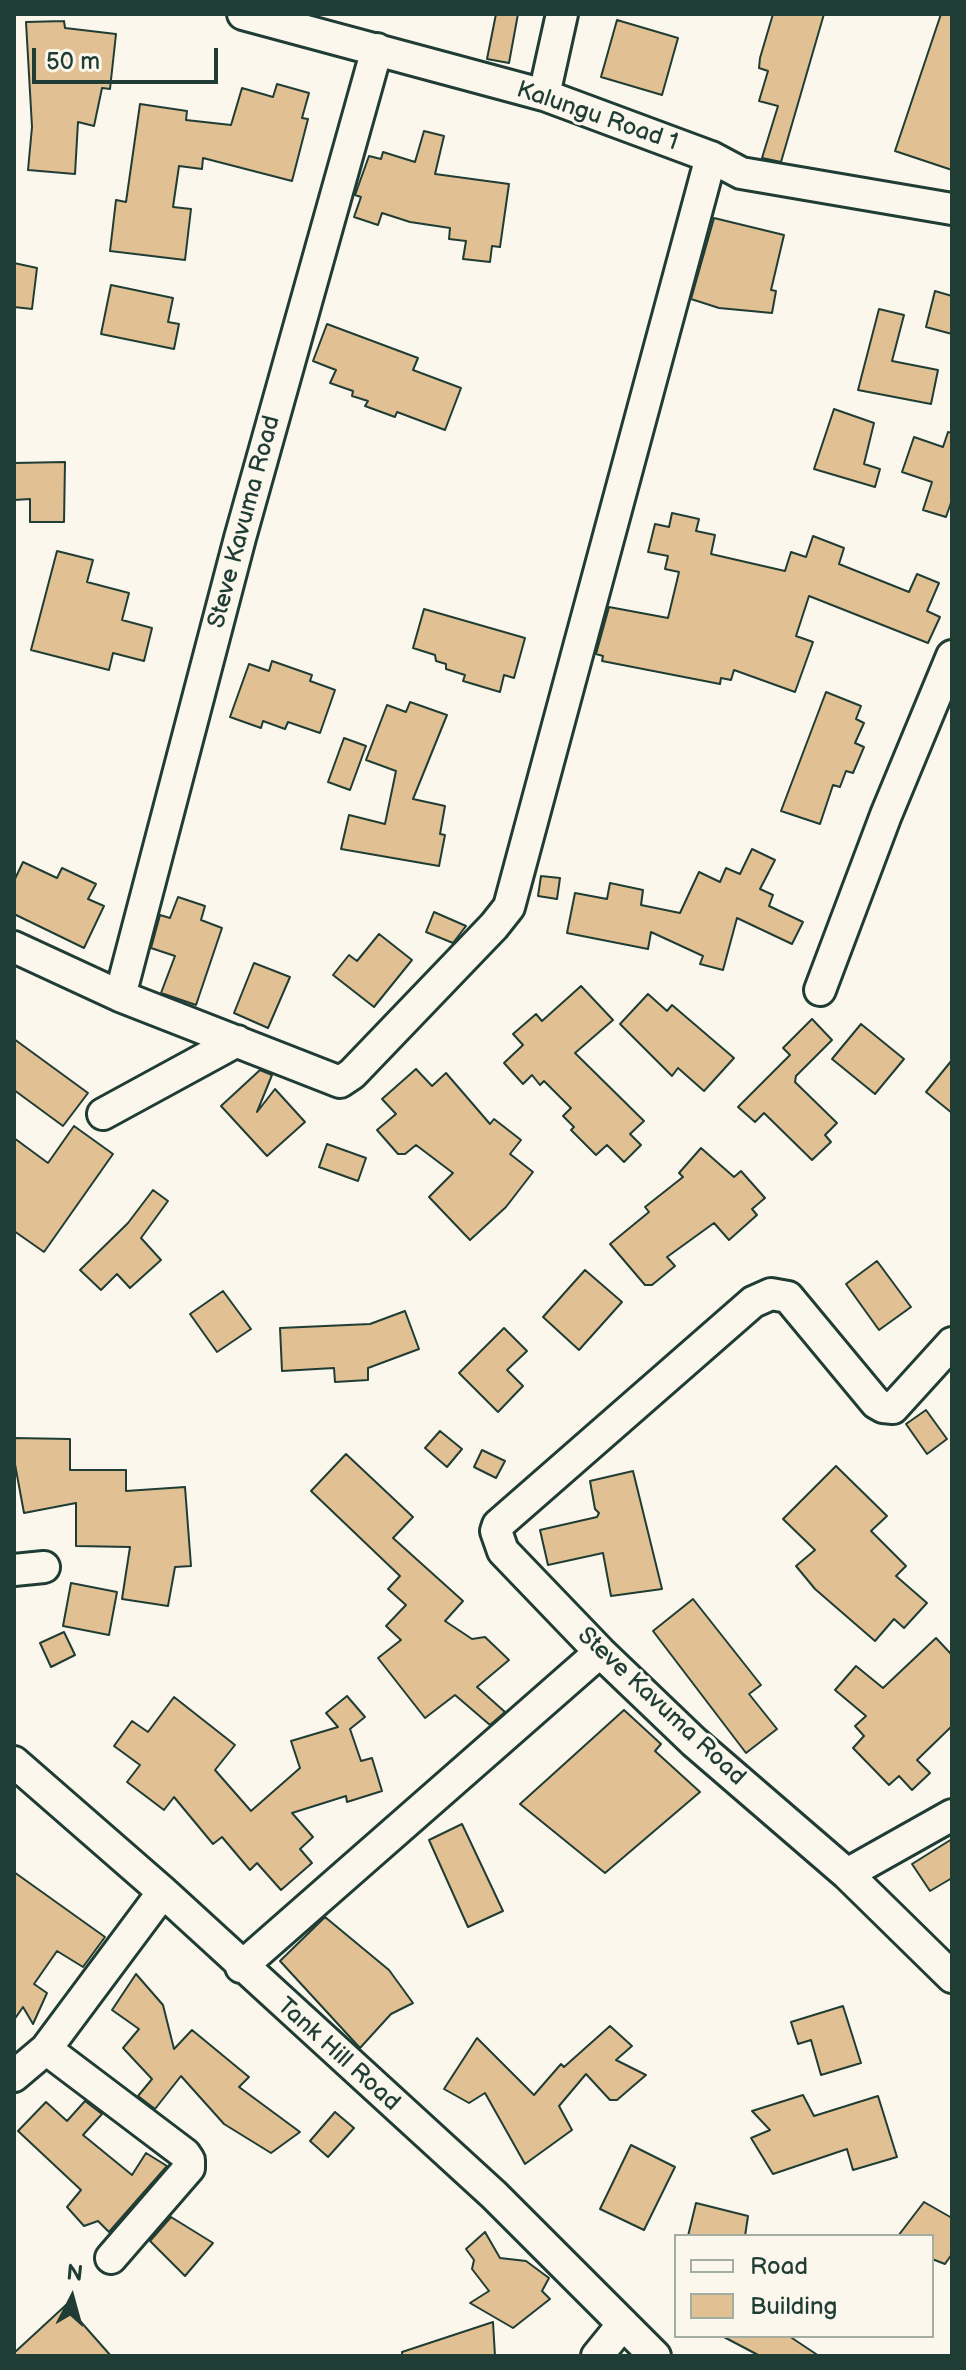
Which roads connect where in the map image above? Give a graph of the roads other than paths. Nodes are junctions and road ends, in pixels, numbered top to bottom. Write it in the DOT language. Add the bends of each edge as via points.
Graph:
graph roads {
  1 [pos="243,14"];
  2 [pos="562,14"];
  3 [pos="291,21"];
  4 [pos="377,49"];
  5 [pos="544,95"];
  6 [pos="711,157"];
  7 [pos="952,209"];
  8 [pos="952,656"];
  9 [pos="14,947"];
  10 [pos="820,990"];
  11 [pos="120,996"];
  12 [pos="237,1041"];
  13 [pos="103,1114"];
  14 [pos="952,1343"];
  15 [pos="44,1567"];
  16 [pos="14,1570"];
  17 [pos="600,1652"];
  18 [pos="14,1762"];
  19 [pos="952,1815"];
  20 [pos="847,1874"];
  21 [pos="163,1892"];
  22 [pos="241,1967"];
  23 [pos="952,1977"];
  24 [pos="46,2049"];
  25 [pos="14,2076"];
  26 [pos="111,2258"];
  27 [pos="623,2324"];
  28 [pos="597,2356"];
  29 [pos="655,2356"];
  1 -- 3 [label="street, Kalungu Road 1"];
  2 -- 5 [label="street"];
  3 -- 4 [label="street, Kalungu Road 1"];
  4 -- 5 [label="street, Kalungu Road 1"];
  4 -- 11 [label="street, Steve Kavuma Road" via="240,538"];
  5 -- 6 [label="street, Kalungu Road 1"];
  6 -- 7 [label="street, Kalungu Road 1" via="741,173"];
  6 -- 12 [label="street" via="509,907 347,1080 331,1080"];
  8 -- 10 [label="street"];
  9 -- 11 [label="street"];
  11 -- 12 [label="street"];
  12 -- 13 [label="street"];
  14 -- 17 [label="street, Steve Kavuma Road" via="893,1408 883,1407 788,1297 771,1294 753,1302 498,1525 503,1551"];
  15 -- 16 [label="street"];
  17 -- 20 [label="street, Steve Kavuma Road" via="694,1742"];
  17 -- 22 [label="street"];
  18 -- 21 [label="street, Tank Hill Road"];
  19 -- 20 [label="street"];
  20 -- 23 [label="street, Steve Kavuma Road"];
  21 -- 22 [label="street, Tank Hill Road"];
  21 -- 24 [label="street"];
  22 -- 27 [label="street, Tank Hill Road" via="494,2195"];
  24 -- 25 [label="street"];
  24 -- 26 [label="street" via="189,2160 189,2168"];
  27 -- 28 [label="street"];
  27 -- 29 [label="street, Tank Hill Road"];
}
